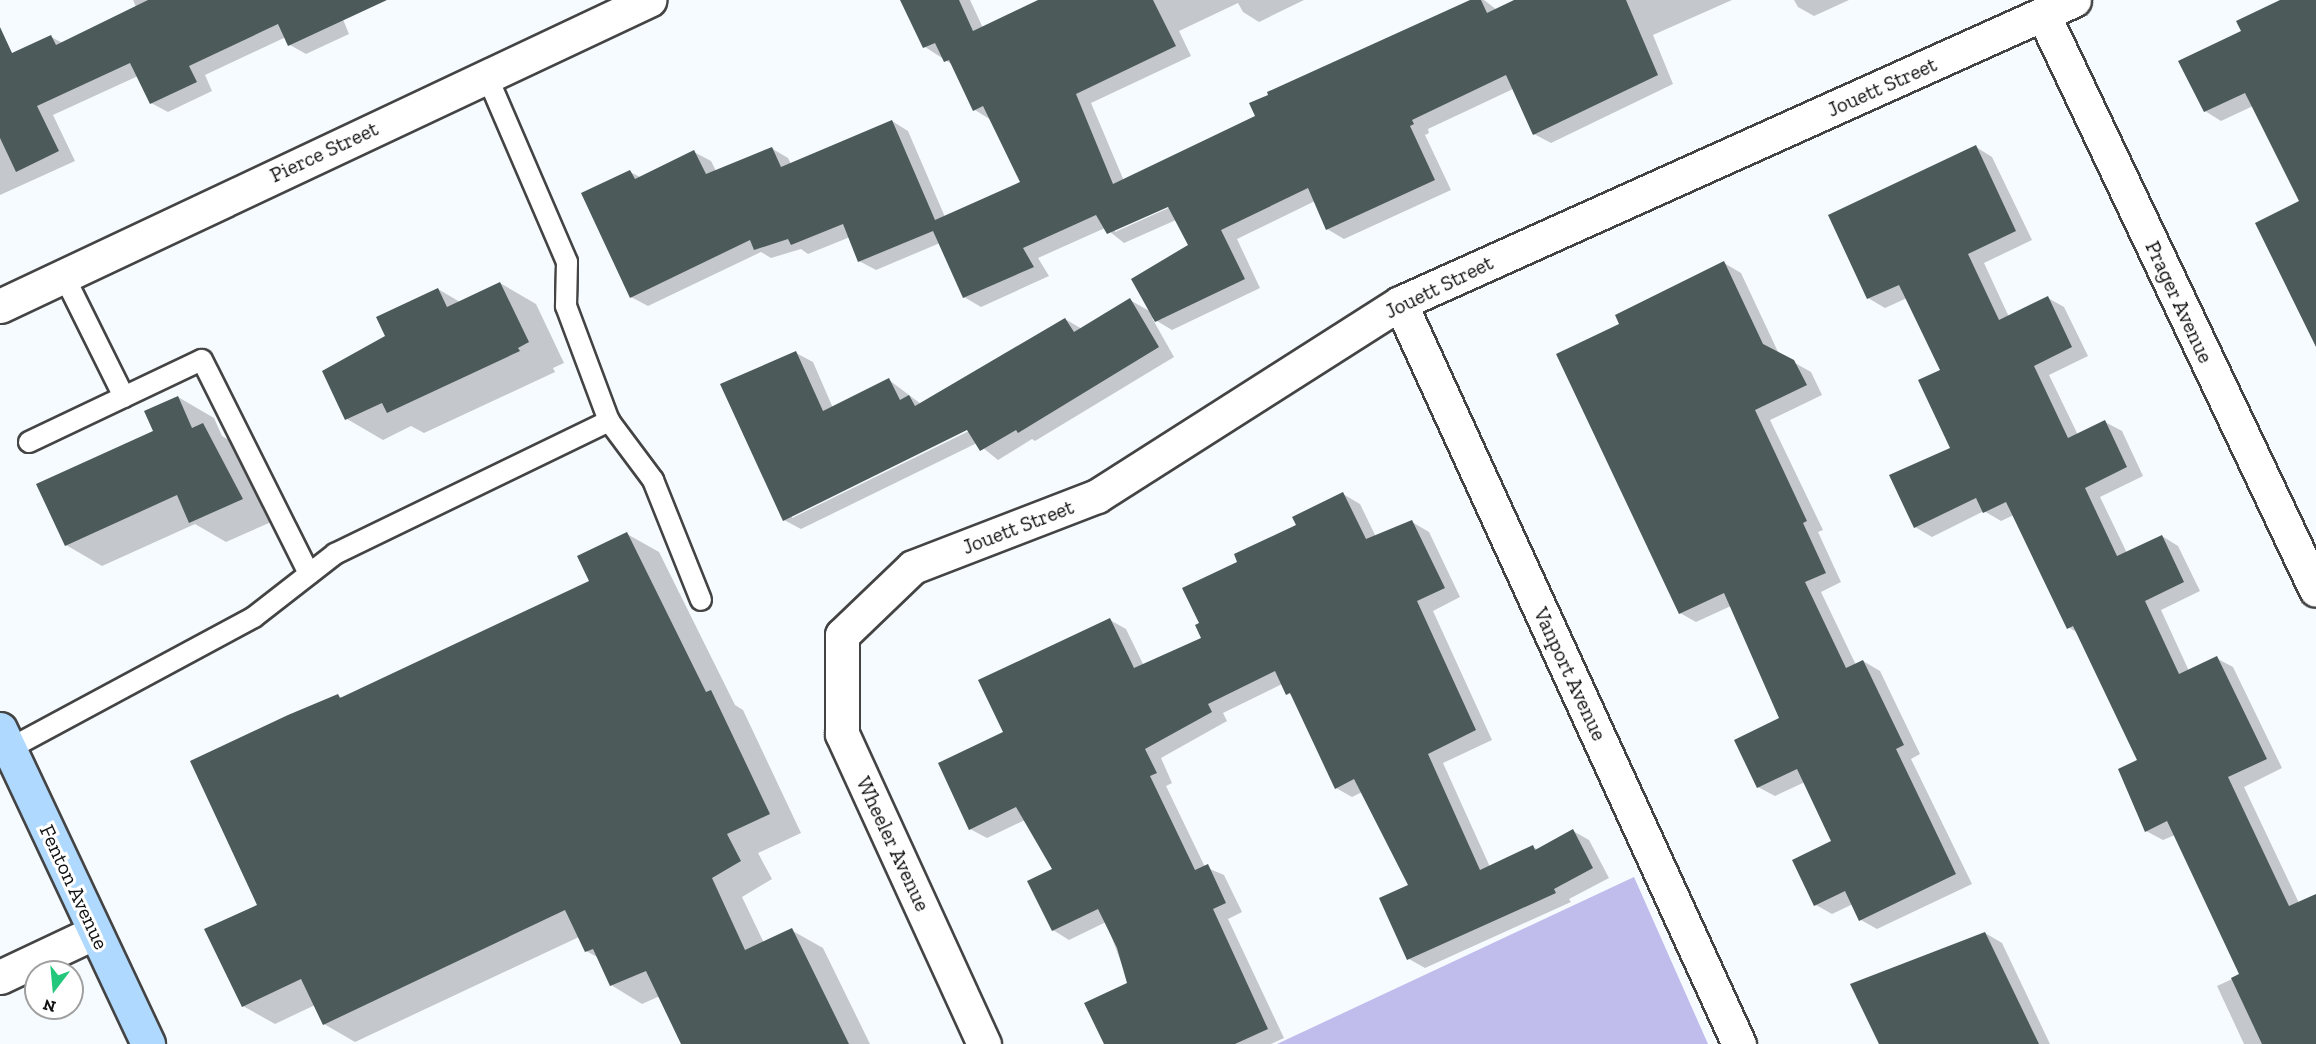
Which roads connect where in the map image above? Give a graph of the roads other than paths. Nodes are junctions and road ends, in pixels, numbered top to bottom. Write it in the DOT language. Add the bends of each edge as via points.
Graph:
graph roads {
  1 [pos="649,0"];
  2 [pos="2074,0"];
  3 [pos="2043,14"];
  4 [pos="487,76"];
  5 [pos="64,276"];
  6 [pos="1400,303"];
  7 [pos="0,306"];
  8 [pos="124,398"];
  9 [pos="609,421"];
  10 [pos="28,442"];
  11 [pos="309,574"];
  12 [pos="2316,590"];
  13 [pos="701,600"];
  14 [pos="842,635"];
  15 [pos="5,739"];
  16 [pos="95,932"];
  17 [pos="0,977"];
  18 [pos="148,1044"];
  19 [pos="984,1044"];
  20 [pos="1739,1044"];
  1 -- 4 [label="street, Pierce Street"];
  2 -- 3 [label="street, Jouett Street"];
  3 -- 6 [label="street, Jouett Street"];
  3 -- 12 [label="street, Prager Avenue"];
  4 -- 5 [label="street, Pierce Street"];
  4 -- 9 [label="lane" via="567,262 566,306"];
  5 -- 7 [label="street, Pierce Street"];
  5 -- 8 [label="lane"];
  6 -- 14 [label="street, Jouett Street" via="1097,496 913,567"];
  6 -- 20 [label="street, Vanport Avenue"];
  8 -- 10 [label="lane"];
  8 -- 11 [label="lane" via="202,360"];
  9 -- 11 [label="lane" via="335,554"];
  9 -- 13 [label="lane" via="653,480"];
  11 -- 15 [label="lane" via="254,617"];
  14 -- 19 [label="street, Wheeler Avenue" via="843,734"];
  15 -- 16 [label="street, Fenton Avenue"];
  16 -- 17 [label="street"];
  16 -- 18 [label="street, Fenton Avenue"];
}
